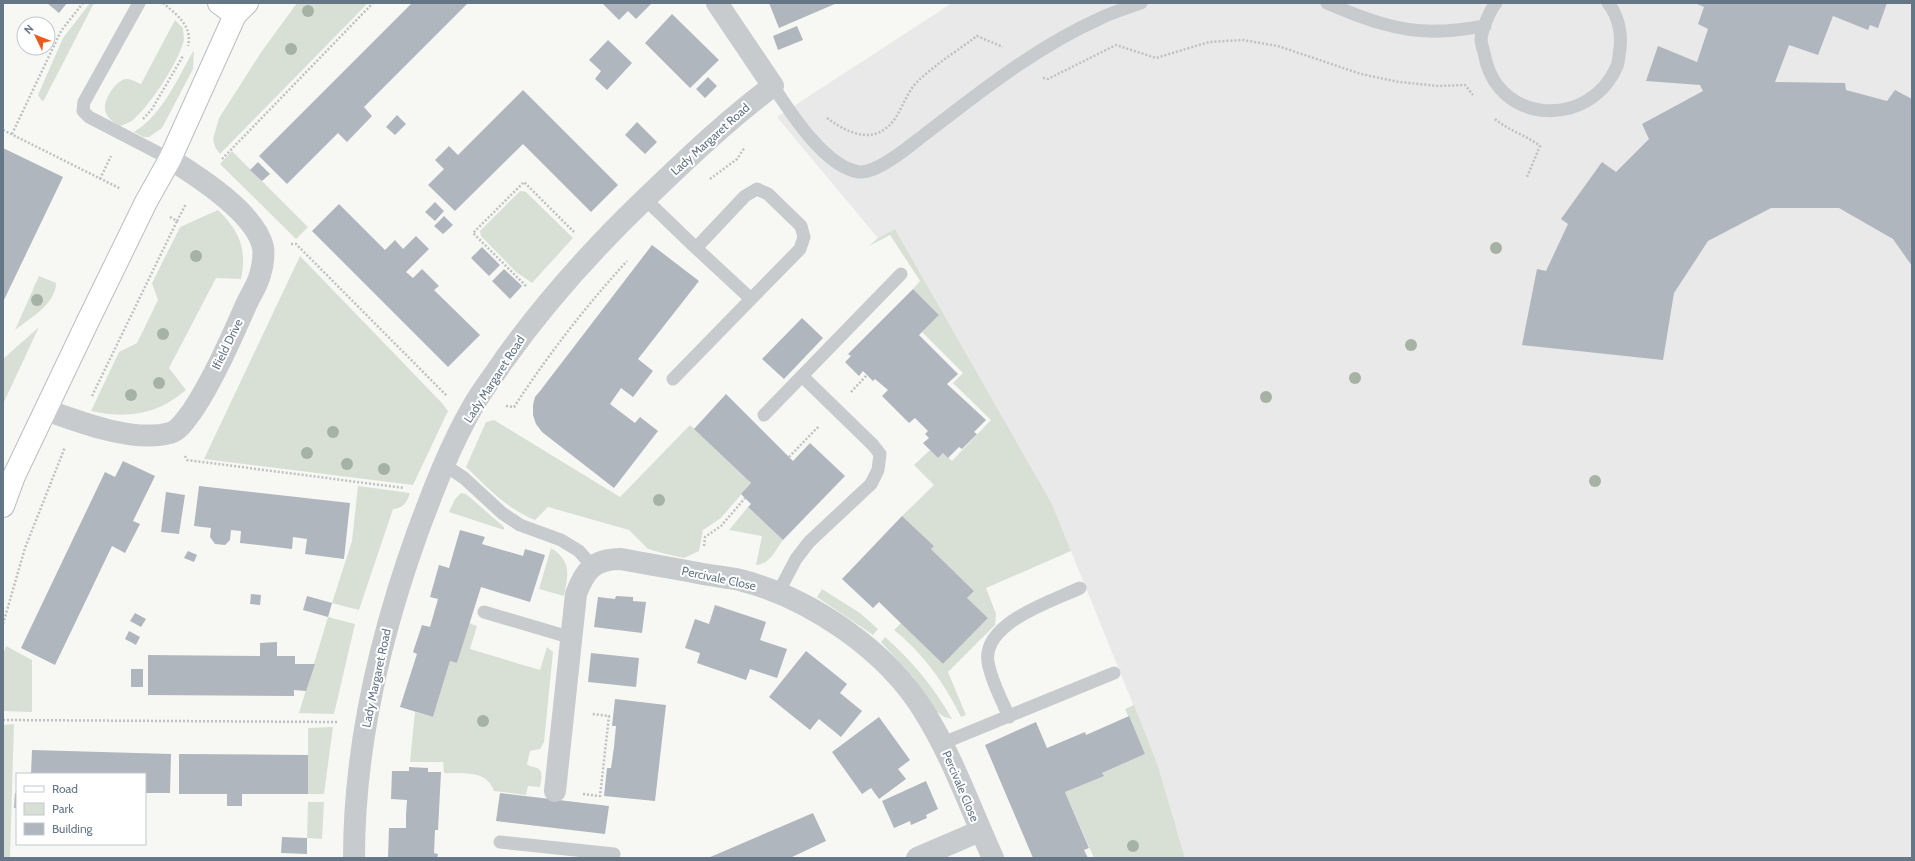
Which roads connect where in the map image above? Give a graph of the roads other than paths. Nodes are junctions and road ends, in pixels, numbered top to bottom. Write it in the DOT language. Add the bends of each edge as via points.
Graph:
graph roads {
  1 [pos="139,3"];
  2 [pos="717,3"];
  3 [pos="1141,3"];
  4 [pos="1327,3"];
  5 [pos="1496,3"];
  6 [pos="1608,3"];
  7 [pos="234,7"];
  8 [pos="1485,26"];
  9 [pos="773,86"];
  10 [pos="170,158"];
  11 [pos="645,199"];
  12 [pos="696,248"];
  13 [pos="901,274"];
  14 [pos="751,299"];
  15 [pos="802,376"];
  16 [pos="673,379"];
  17 [pos="46,410"];
  18 [pos="764,415"];
  19 [pos="443,464"];
  20 [pos="3,506"];
  21 [pos="592,566"];
  22 [pos="1080,588"];
  23 [pos="778,592"];
  24 [pos="484,612"];
  25 [pos="572,638"];
  26 [pos="1114,673"];
  27 [pos="1009,717"];
  28 [pos="943,743"];
  29 [pos="555,791"];
  30 [pos="980,831"];
  31 [pos="500,842"];
  32 [pos="563,854"];
  33 [pos="614,854"];
  34 [pos="354,858"];
  35 [pos="917,858"];
  36 [pos="993,858"];
  1 -- 10 [label="lane" via="84,102 84,110 89,117"];
  2 -- 9 [label="street"];
  3 -- 9 [label="lane" via="1101,17 1058,40 997,78 898,155 879,167 860,172 842,166 818,146 797,122"];
  4 -- 8 [label="lane" via="1357,16 1413,30 1438,31"];
  5 -- 8 [label="lane"];
  6 -- 8 [label="lane" via="1614,11 1621,37 1618,65 1604,89 1581,106 1554,112 1526,107 1503,92 1488,69 1481,38"];
  7 -- 10 [label="street"];
  9 -- 11 [label="street, Lady Margaret Road" via="705,141"];
  10 -- 17 [label="street" via="146,202"];
  10 -- 17 [label="street, Ifield Drive" via="223,196 252,227 263,248 261,272 230,340 193,410 182,425 170,433 142,435 111,431"];
  11 -- 12 [label="lane"];
  11 -- 19 [label="street, Lady Margaret Road" via="594,251 524,332 474,405"];
  12 -- 14 [label="lane"];
  12 -- 14 [label="lane" via="745,196 757,189 768,194 801,226 804,237 800,249"];
  13 -- 15 [label="lane"];
  14 -- 16 [label="lane"];
  15 -- 18 [label="lane"];
  15 -- 23 [label="lane" via="880,454 878,470 871,484 809,542 796,559"];
  17 -- 20 [label="street" via="14,476"];
  19 -- 21 [label="lane" via="464,478 502,513 520,525 561,540 579,551"];
  19 -- 34 [label="street, Lady Margaret Road" via="408,558 386,627 374,678 357,782"];
  21 -- 23 [label="street, Percivale Close" via="606,559 621,559 739,580"];
  21 -- 25 [label="street" via="583,577 576,594"];
  22 -- 27 [label="lane" via="1016,618 1004,627 988,649 990,672"];
  23 -- 28 [label="street, Percivale Close" via="832,622 882,661 911,692"];
  24 -- 25 [label="lane"];
  25 -- 29 [label="street"];
  26 -- 27 [label="lane"];
  27 -- 28 [label="lane"];
  28 -- 30 [label="street, Percivale Close"];
  30 -- 35 [label="street"];
  30 -- 36 [label="street, Percivale Close"];
  31 -- 32 [label="lane"];
  32 -- 33 [label="lane"];
}
